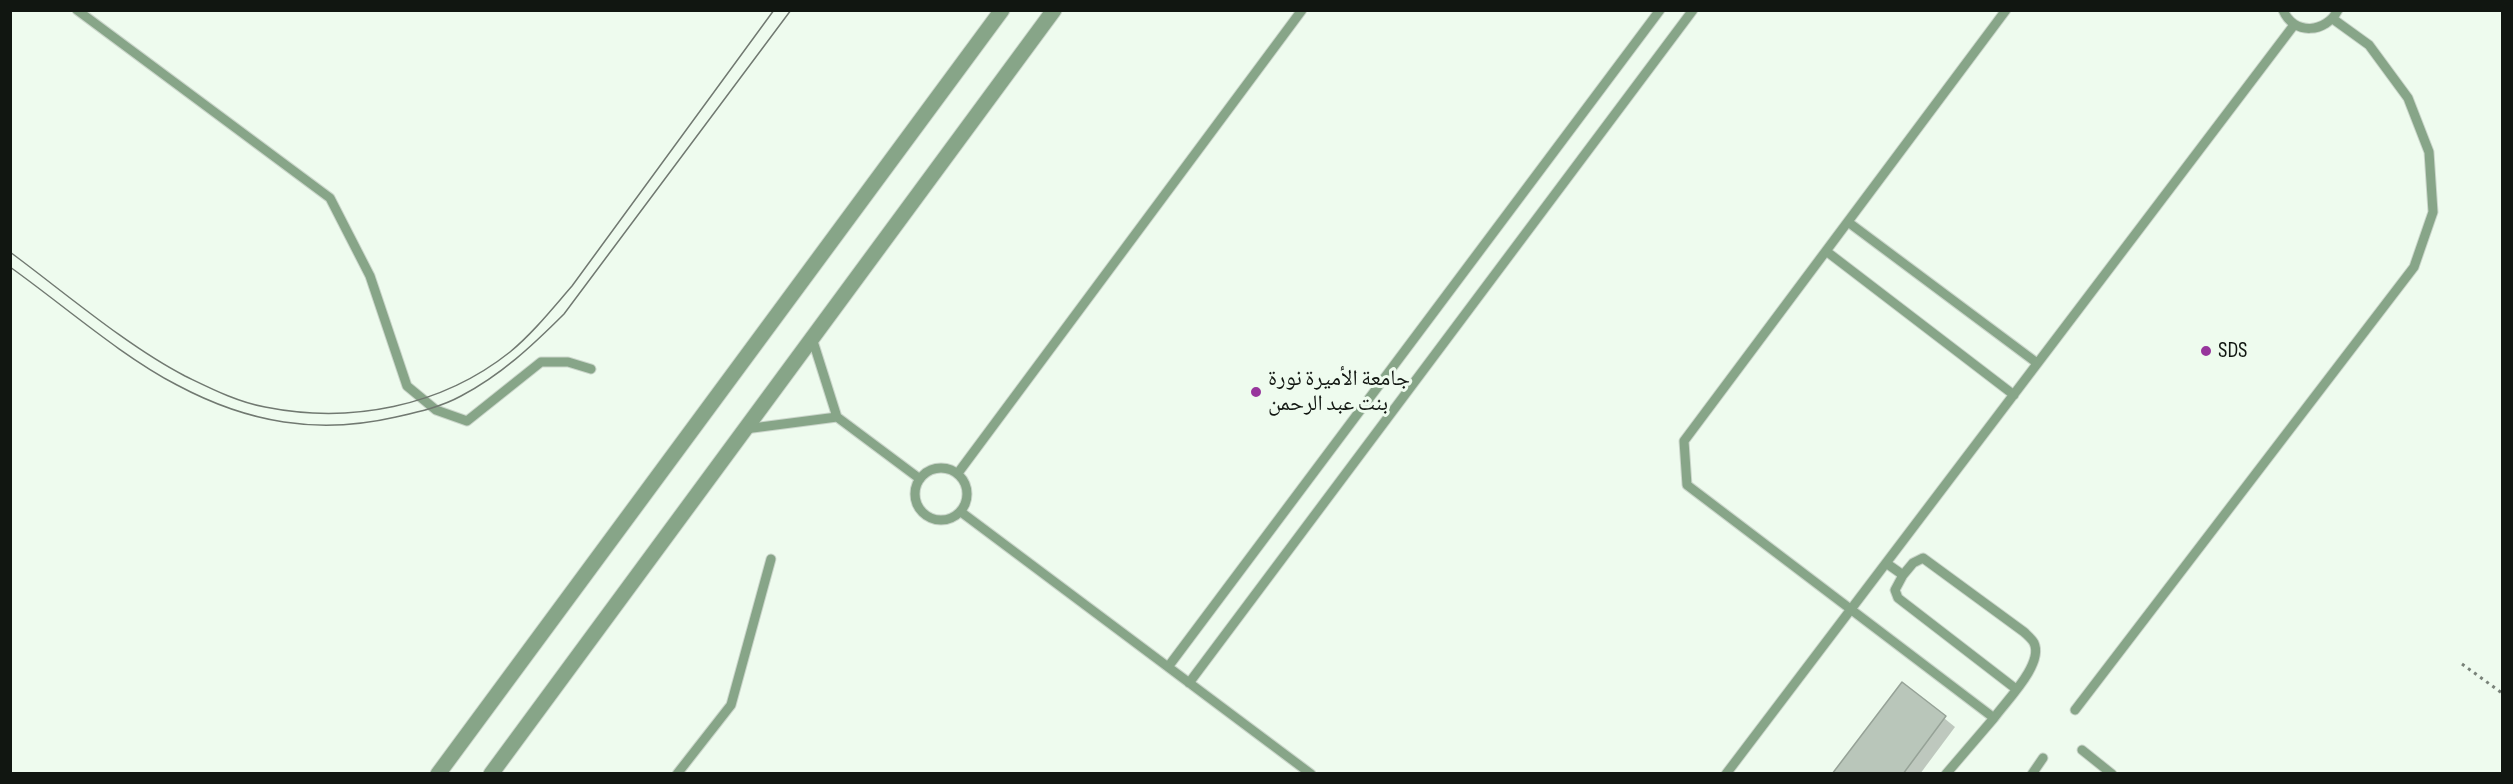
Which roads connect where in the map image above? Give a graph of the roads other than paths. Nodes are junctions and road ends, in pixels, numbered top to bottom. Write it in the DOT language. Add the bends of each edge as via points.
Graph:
graph roads {
  1 [pos="77,10"];
  2 [pos="1002,10"];
  3 [pos="1054,10"];
  4 [pos="1302,10"];
  5 [pos="1660,10"];
  6 [pos="1693,10"];
  7 [pos="2006,10"];
  8 [pos="2283,10"];
  9 [pos="2335,15"];
  10 [pos="2294,25"];
  11 [pos="1848,222"];
  12 [pos="1826,251"];
  13 [pos="812,338"];
  14 [pos="2037,363"];
  15 [pos="591,369"];
  16 [pos="2014,395"];
  17 [pos="837,417"];
  18 [pos="745,429"];
  19 [pos="958,473"];
  20 [pos="920,479"];
  21 [pos="961,512"];
  22 [pos="771,559"];
  23 [pos="1886,563"];
  24 [pos="1903,575"];
  25 [pos="1851,610"];
  26 [pos="1168,667"];
  27 [pos="1190,683"];
  28 [pos="2016,689"];
  29 [pos="2075,710"];
  30 [pos="1994,718"];
  31 [pos="2082,750"];
  32 [pos="2043,758"];
  33 [pos="438,774"];
  34 [pos="491,774"];
  35 [pos="677,774"];
  36 [pos="1311,774"];
  37 [pos="1726,774"];
  38 [pos="1946,774"];
  39 [pos="2032,774"];
  40 [pos="2112,774"];
  1 -- 15 [label="lane" via="330,198 370,276 407,386 436,410 467,421 541,362 568,362"];
  2 -- 33 [label="street"];
  3 -- 13 [label="street"];
  4 -- 19 [label="lane"];
  5 -- 26 [label="lane"];
  6 -- 27 [label="lane"];
  7 -- 11 [label="lane"];
  8 -- 10 [label="lane"];
  9 -- 10 [label="lane" via="2317,29"];
  9 -- 29 [label="lane" via="2369,45 2408,98 2429,152 2433,212 2414,267"];
  10 -- 14 [label="lane"];
  11 -- 12 [label="lane"];
  11 -- 14 [label="lane"];
  12 -- 16 [label="lane"];
  12 -- 25 [label="lane" via="1684,441 1687,485"];
  13 -- 17 [label="lane"];
  13 -- 18 [label="street"];
  14 -- 16 [label="lane"];
  16 -- 23 [label="lane"];
  17 -- 18 [label="lane"];
  17 -- 20 [label="lane"];
  18 -- 34 [label="street"];
  19 -- 20 [label="lane" via="933,469"];
  19 -- 21 [label="lane" via="968,496"];
  20 -- 21 [label="lane" via="915,496 929,517 946,520"];
  21 -- 26 [label="lane"];
  22 -- 35 [label="lane" via="731,705"];
  23 -- 24 [label="lane"];
  23 -- 25 [label="lane"];
  24 -- 28 [label="lane" via="1895,590 1898,598"];
  24 -- 28 [label="lane" via="1923,558 2024,632 2034,643 2036,655 2034,665"];
  25 -- 30 [label="lane"];
  25 -- 37 [label="lane"];
  26 -- 27 [label="lane"];
  27 -- 36 [label="lane"];
  28 -- 30 [label="lane"];
  30 -- 38 [label="lane"];
  31 -- 40 [label="lane"];
  32 -- 39 [label="lane"];
}
